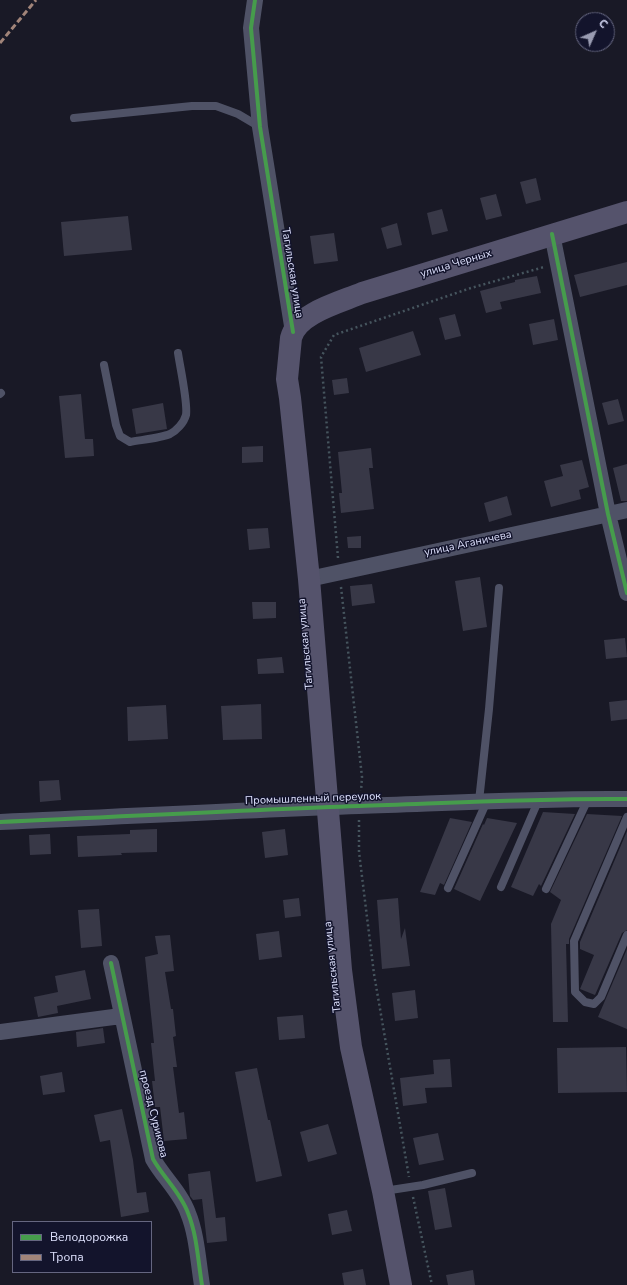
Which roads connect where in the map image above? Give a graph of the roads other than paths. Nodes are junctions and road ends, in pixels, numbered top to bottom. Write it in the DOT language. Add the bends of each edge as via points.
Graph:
graph roads {
  1 [pos="255,0"];
  2 [pos="74,118"];
  3 [pos="260,127"];
  4 [pos="627,212"];
  5 [pos="552,234"];
  6 [pos="293,332"];
  7 [pos="178,354"];
  8 [pos="104,365"];
  9 [pos="627,510"];
  10 [pos="608,514"];
  11 [pos="309,579"];
  12 [pos="498,588"];
  13 [pos="627,593"];
  14 [pos="539,799"];
  15 [pos="588,799"];
  16 [pos="627,799"];
  17 [pos="483,801"];
  18 [pos="328,806"];
  19 [pos="627,817"];
  20 [pos="0,822"];
  21 [pos="501,887"];
  22 [pos="448,888"];
  23 [pos="546,889"];
  24 [pos="627,935"];
  25 [pos="110,963"];
  26 [pos="121,1016"];
  27 [pos="0,1032"];
  28 [pos="472,1173"];
  29 [pos="384,1191"];
  30 [pos="202,1285"];
  31 [pos="401,1285"];
  1 -- 3 [label="street, Тагильская улица" via="251,28"];
  2 -- 3 [label="lane" via="192,106 216,106 238,114"];
  3 -- 6 [label="street, Тагильская улица"];
  4 -- 5 [label="main road, улица Черных"];
  5 -- 6 [label="main road, улица Черных" via="362,293 308,317"];
  5 -- 10 [label="street"];
  6 -- 11 [label="main road, Тагильская улица" via="287,379"];
  7 -- 8 [label="lane" via="186,415 183,422 170,434 130,442 120,436 116,426"];
  9 -- 10 [label="street, улица Аганичева"];
  10 -- 11 [label="street, улица Аганичева"];
  10 -- 13 [label="street"];
  11 -- 18 [label="main road, Тагильская улица"];
  12 -- 17 [label="lane"];
  14 -- 15 [label="street, Промышленный переулок"];
  14 -- 17 [label="street, Промышленный переулок"];
  14 -- 21 [label="lane"];
  15 -- 16 [label="street, Промышленный переулок"];
  15 -- 23 [label="lane"];
  17 -- 18 [label="street, Промышленный переулок"];
  17 -- 22 [label="lane"];
  18 -- 20 [label="street, Промышленный переулок"];
  18 -- 29 [label="main road, Тагильская улица" via="341,970 351,1047"];
  19 -- 24 [label="lane" via="574,941 575,992 585,1002 594,1004 601,996"];
  25 -- 26 [label="street, проезд Сурикова"];
  26 -- 27 [label="street"];
  26 -- 30 [label="street, проезд Сурикова" via="153,1158 188,1212"];
  28 -- 29 [label="lane"];
  29 -- 31 [label="main road, Тагильская улица"];
}
